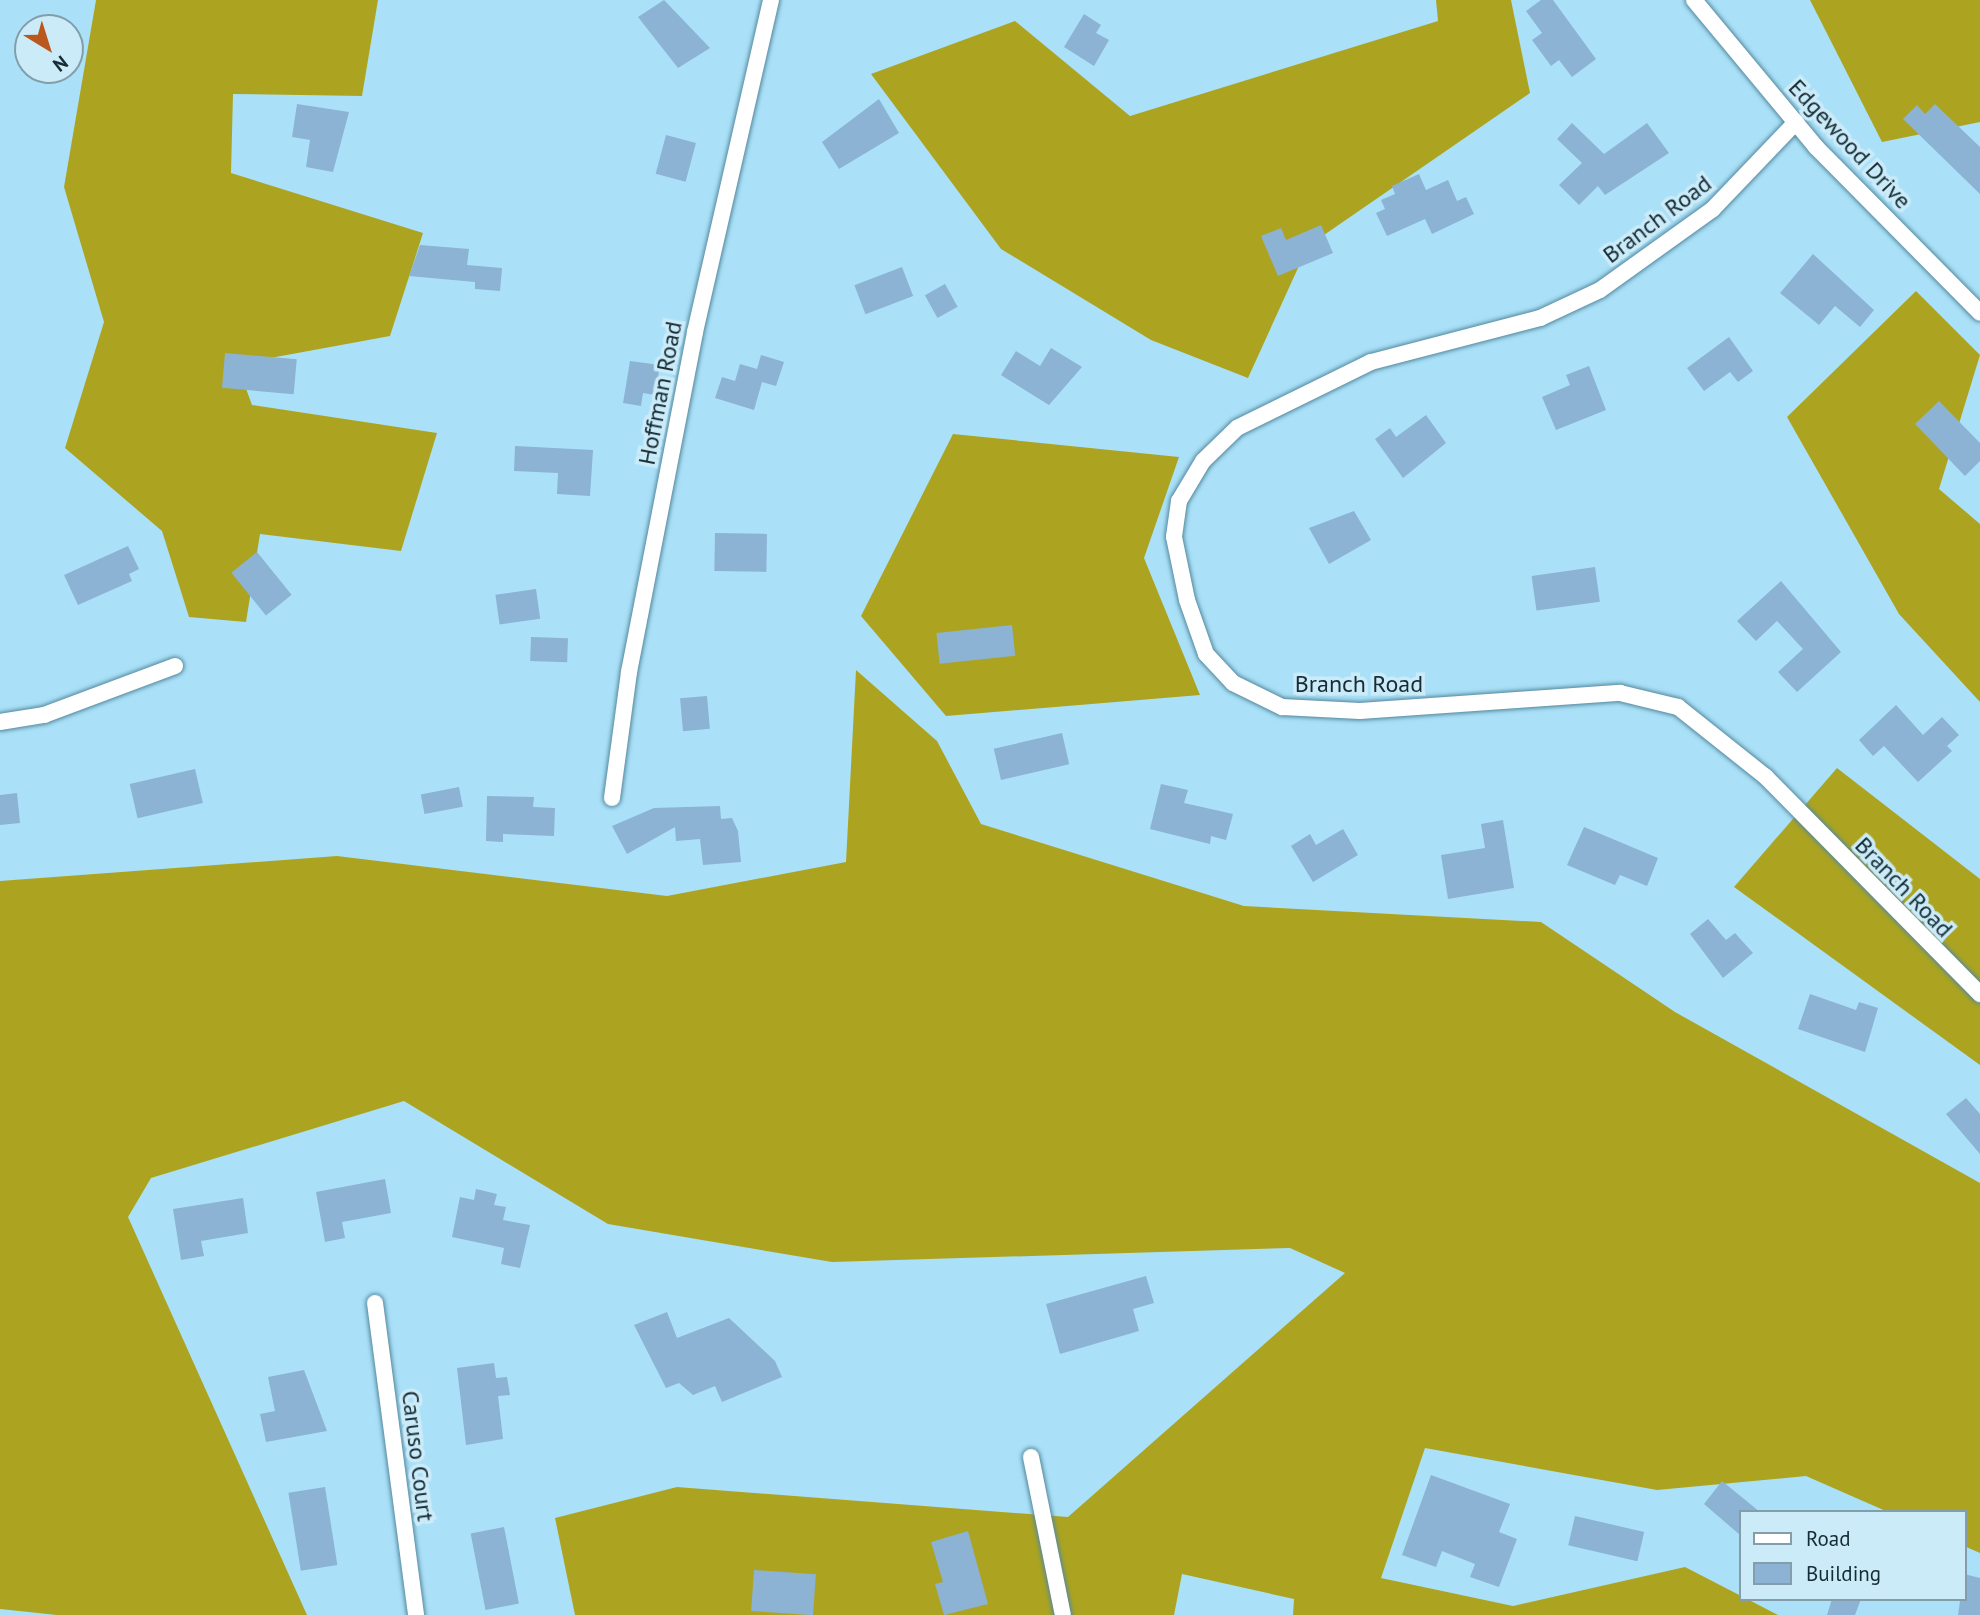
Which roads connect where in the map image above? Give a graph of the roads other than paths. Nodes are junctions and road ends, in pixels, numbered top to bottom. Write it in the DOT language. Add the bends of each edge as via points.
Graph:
graph roads {
  1 [pos="771,0"];
  2 [pos="1694,0"];
  3 [pos="1796,122"];
  4 [pos="1980,313"];
  5 [pos="175,666"];
  6 [pos="0,722"];
  7 [pos="612,798"];
  8 [pos="1980,993"];
  9 [pos="375,1304"];
  10 [pos="1031,1457"];
  11 [pos="416,1615"];
  12 [pos="1063,1615"];
  1 -- 7 [label="street, Hoffman Road" via="695,332 629,672"];
  2 -- 3 [label="street, Edgewood Drive"];
  3 -- 4 [label="street, Edgewood Drive"];
  3 -- 8 [label="street, Branch Road" via="1713,209 1600,290 1540,318 1371,362 1237,428 1203,461 1179,500 1174,537 1187,600 1206,654 1233,683 1282,707 1360,711 1619,693 1678,707 1757,768"];
  5 -- 6 [label="street" via="44,715"];
  9 -- 11 [label="street, Caruso Court"];
  10 -- 12 [label="street"];
}
